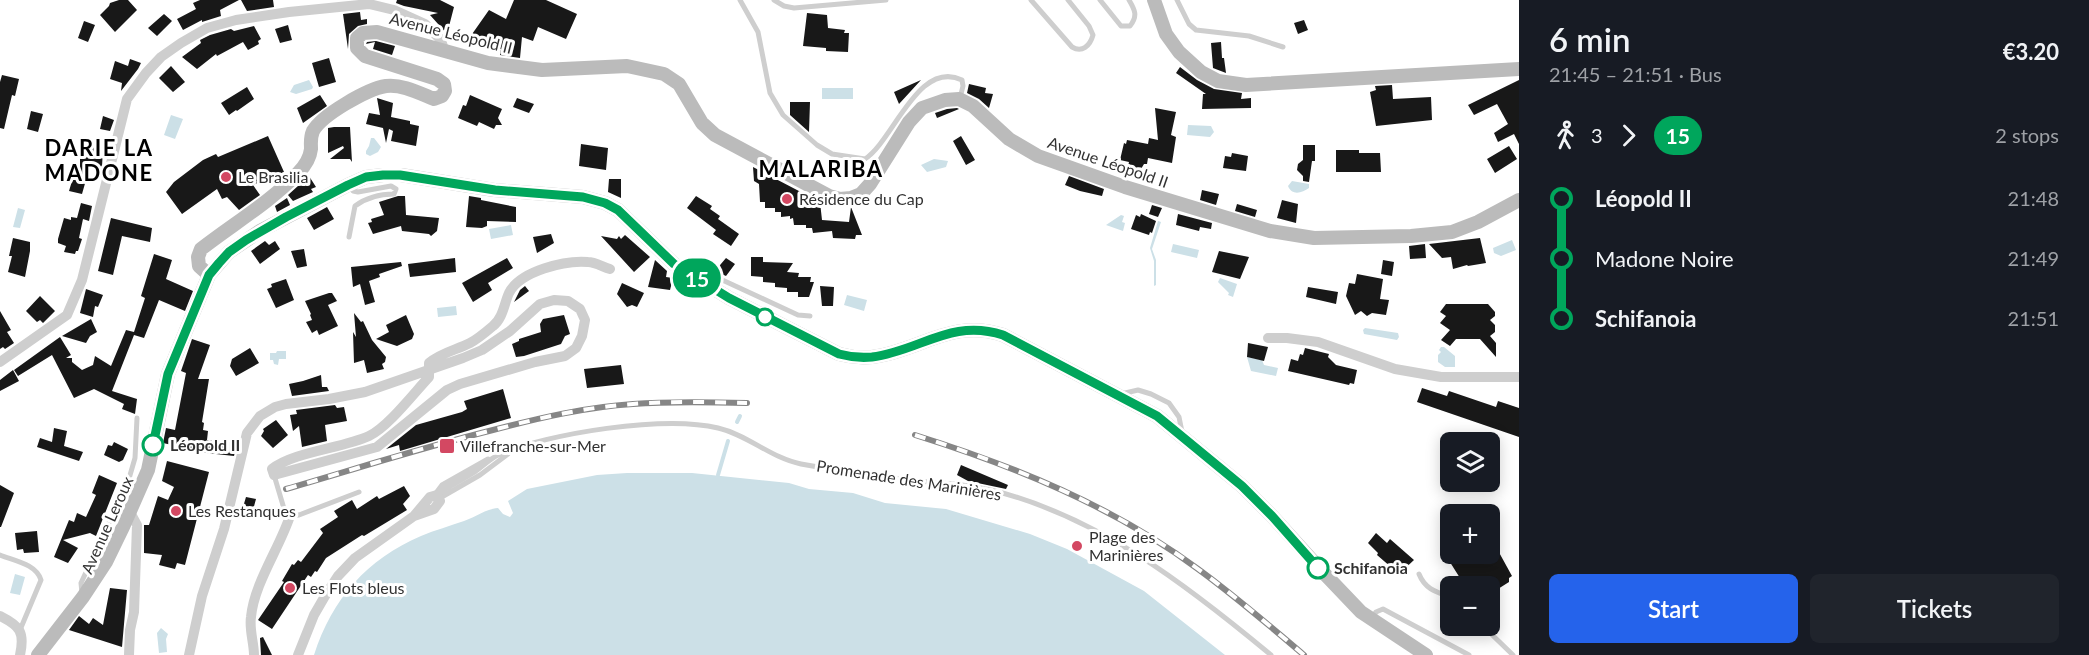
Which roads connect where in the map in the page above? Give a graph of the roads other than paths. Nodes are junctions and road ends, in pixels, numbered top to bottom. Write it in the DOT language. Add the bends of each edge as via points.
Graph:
graph roads {
  1 [pos="740,0"];
  2 [pos="774,0"];
  3 [pos="886,0"];
  4 [pos="1031,0"];
  5 [pos="1068,0"];
  6 [pos="1100,0"];
  7 [pos="1129,0"];
  8 [pos="1154,0"];
  9 [pos="1177,0"];
  10 [pos="289,6"];
  11 [pos="1283,47"];
  12 [pos="444,50"];
  13 [pos="1519,69"];
  14 [pos="959,99"];
  15 [pos="348,185"];
  16 [pos="1519,200"];
  17 [pos="349,237"];
  18 [pos="610,269"];
  19 [pos="209,275"];
  20 [pos="705,284"];
  21 [pos="810,316"];
  22 [pos="1268,338"];
  23 [pos="0,362"];
  24 [pos="429,370"];
  25 [pos="1519,377"];
  26 [pos="137,418"];
  27 [pos="512,451"];
  28 [pos="274,475"];
  29 [pos="359,492"];
  30 [pos="438,496"];
  31 [pos="130,512"];
  32 [pos="290,516"];
  33 [pos="0,555"];
  34 [pos="1419,574"];
  35 [pos="1440,593"];
  36 [pos="83,597"];
  37 [pos="0,616"];
  38 [pos="1371,620"];
  39 [pos="20,630"];
  40 [pos="1493,636"];
  41 [pos="20,655"];
  42 [pos="38,655"];
  43 [pos="129,655"];
  44 [pos="189,655"];
  45 [pos="254,655"];
  46 [pos="298,655"];
  47 [pos="1271,655"];
  48 [pos="1426,655"];
  49 [pos="1469,655"];
  50 [pos="1513,655"];
  1 -- 14 [label="lane" via="758,32 770,93 783,115 832,154 865,159 874,153 906,105 931,80 954,76 962,80"];
  2 -- 3 [label="lane" via="794,8"];
  4 -- 5 [label="lane" via="1072,47 1085,48 1093,35"];
  6 -- 7 [label="lane" via="1121,26 1130,26 1136,11"];
  8 -- 13 [label="street" via="1166,34 1179,52 1218,81 1246,86"];
  9 -- 11 [label="lane" via="1196,30 1249,36"];
  10 -- 12 [label="street" via="369,4 394,10 425,24 441,40"];
  10 -- 23 [label="street" via="207,28 161,57 146,72 127,99 82,280 68,315"];
  12 -- 14 [label="street, Avenue Léopold II" via="488,63 542,70 627,66 664,74 679,84 702,123 715,135 840,199 861,194 922,108"];
  12 -- 19 [label="street, Avenue Léopold II" via="377,32 363,33 357,38 357,48 365,56 437,79 444,84 442,96 434,99 387,86 369,91 325,117 310,138 307,162 299,172 201,249 199,266"];
  14 -- 16 [label="street, Avenue Léopold II" via="973,106 1009,139 1038,156 1125,188 1270,231 1314,238 1452,232"];
  15 -- 17 [label="lane" via="358,192 391,186 396,189 394,194 382,194 355,206"];
  15 -- 19 [label="street" via="246,240 222,258"];
  15 -- 20 [label="street" via="366,177 400,175 605,203 618,210 674,264"];
  18 -- 24 [label="street" via="590,262 568,263 531,274 509,293 496,324 472,342 434,358"];
  19 -- 31 [label="street" via="168,374 148,470"];
  20 -- 21 [label="lane" via="718,278 798,315"];
  20 -- 38 [label="street" via="839,354 854,357 892,352 965,329 1003,335 1157,416 1183,436 1257,501"];
  22 -- 25 [label="street" via="1318,342 1395,369 1441,377"];
  24 -- 28 [label="street" via="429,377 379,430 278,464 273,468"];
  24 -- 28 [label="street" via="482,350 540,304 568,301 580,309 585,320 576,348 565,356 460,384 447,390 377,447"];
  24 -- 44 [label="street" via="365,392 275,406 260,416 247,433"];
  26 -- 36 [label="lane, Avenue Leroux" via="135,458 128,482 81,583"];
  27 -- 30 [label="lane, Promenade des Marinières" via="480,475"];
  27 -- 30 [label="lane, Promenade des Marinières" via="497,456"];
  27 -- 47 [label="lane, Promenade des Marinières" via="607,429 699,425 733,433 798,463 992,490 1057,512 1139,556 1195,593"];
  28 -- 32 [label="lane" via="285,512"];
  29 -- 32 [label="lane"];
  30 -- 46 [label="street, Promenade des Marinières" via="430,496 414,516 355,558 338,576 314,615"];
  31 -- 36 [label="street" via="106,562"];
  31 -- 43 [label="street" via="137,525"];
  32 -- 45 [label="street" via="255,597 250,620"];
  33 -- 39 [label="lane" via="34,568 40,576"];
  34 -- 35 [label="lane" via="1423,584"];
  36 -- 42 [label="street"];
  37 -- 39 [label="street"];
  38 -- 48 [label="street"];
  38 -- 49 [label="lane" via="1383,609"];
  39 -- 41 [label="street"];
  40 -- 50 [label="lane"];
}
